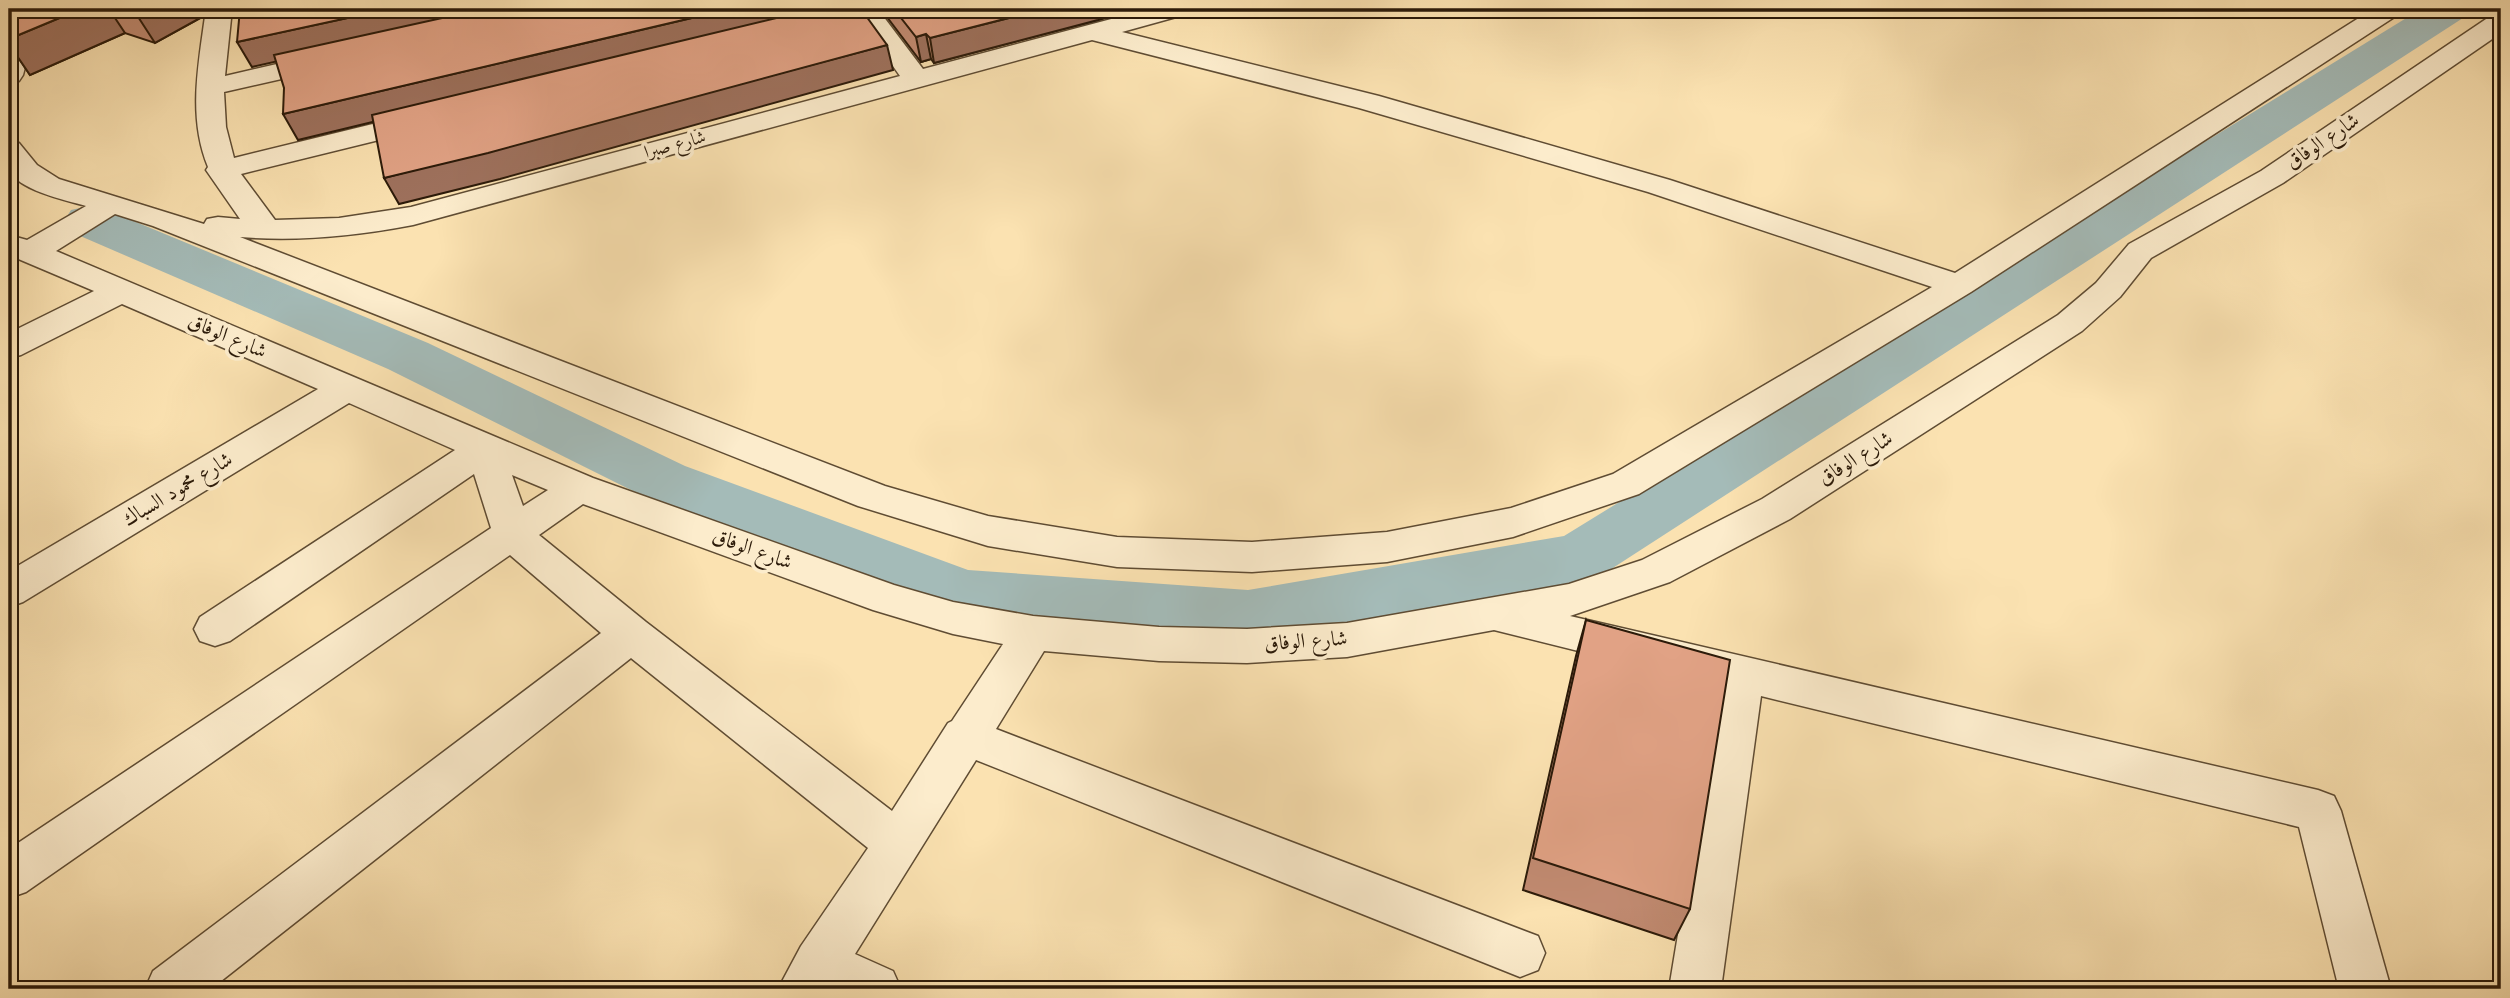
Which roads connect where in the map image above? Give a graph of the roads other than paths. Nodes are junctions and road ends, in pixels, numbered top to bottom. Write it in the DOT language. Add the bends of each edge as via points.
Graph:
graph roads {
  1 [pos="27,9"];
  2 [pos="1178,9"];
  3 [pos="2390,9"];
  4 [pos="871,10"];
  5 [pos="227,18"];
  6 [pos="2501,21"];
  7 [pos="786,32"];
  8 [pos="1091,33"];
  9 [pos="355,54"];
  10 [pos="9,75"];
  11 [pos="917,80"];
  12 [pos="211,87"];
  13 [pos="450,114"];
  14 [pos="9,149"];
  15 [pos="222,170"];
  16 [pos="111,203"];
  17 [pos="164,219"];
  18 [pos="267,232"];
  19 [pos="20,248"];
  20 [pos="1959,285"];
  21 [pos="121,291"];
  22 [pos="9,347"];
  23 [pos="347,388"];
  24 [pos="485,448"];
  25 [pos="579,488"];
  26 [pos="513,535"];
  27 [pos="9,591"];
  28 [pos="1496,615"];
  29 [pos="215,629"];
  30 [pos="1033,633"];
  31 [pos="631,634"];
  32 [pos="1742,674"];
  33 [pos="964,736"];
  34 [pos="897,843"];
  35 [pos="9,876"];
  36 [pos="1520,953"];
  37 [pos="811,976"];
  38 [pos="171,989"];
  39 [pos="875,989"];
  40 [pos="1695,989"];
  41 [pos="2365,989"];
  1 -- 10 [label="street"];
  2 -- 8 [label="street, شارع صبرا"];
  3 -- 20 [label="street"];
  4 -- 7 [label="street"];
  4 -- 11 [label="street"];
  5 -- 12 [label="street"];
  6 -- 28 [label="street, شارع الوفاق" via="2272,177 2140,251 2108,290 2070,323 1776,509 1656,572 1569,600"];
  8 -- 11 [label="street, شارع صبرا"];
  8 -- 20 [label="street" via="1368,102 1646,182"];
  9 -- 12 [label="street"];
  11 -- 18 [label="street, شارع صبرا" via="413,216 322,230"];
  12 -- 15 [label="street" via="212,142"];
  13 -- 15 [label="street"];
  14 -- 16 [label="street" via="26,171 48,185"];
  15 -- 18 [label="street" via="240,201"];
  16 -- 17 [label="street"];
  16 -- 19 [label="street"];
  17 -- 18 [label="street, شارع صبرا"];
  17 -- 20 [label="street" via="872,496 988,531 1117,552 1252,557 1387,547 1513,522 1626,484"];
  19 -- 21 [label="street, شارع الوفاق"];
  21 -- 22 [label="street"];
  21 -- 23 [label="street, شارع الوفاق"];
  23 -- 24 [label="street, شارع الوفاق"];
  23 -- 27 [label="street, شارع محمود السباك"];
  24 -- 25 [label="street, شارع الوفاق"];
  24 -- 26 [label="street"];
  24 -- 29 [label="street"];
  25 -- 26 [label="street"];
  25 -- 30 [label="street, شارع الوفاق" via="888,599 953,618"];
  26 -- 31 [label="street"];
  26 -- 35 [label="street"];
  28 -- 30 [label="street, شارع الوفاق" via="1347,640 1247,646 1090,640"];
  28 -- 32 [label="street"];
  30 -- 33 [label="street"];
  31 -- 34 [label="street"];
  31 -- 38 [label="street"];
  32 -- 40 [label="street"];
  32 -- 41 [label="street" via="2318,811"];
  33 -- 34 [label="street"];
  33 -- 36 [label="street"];
  34 -- 37 [label="street"];
  37 -- 39 [label="street"];
}
